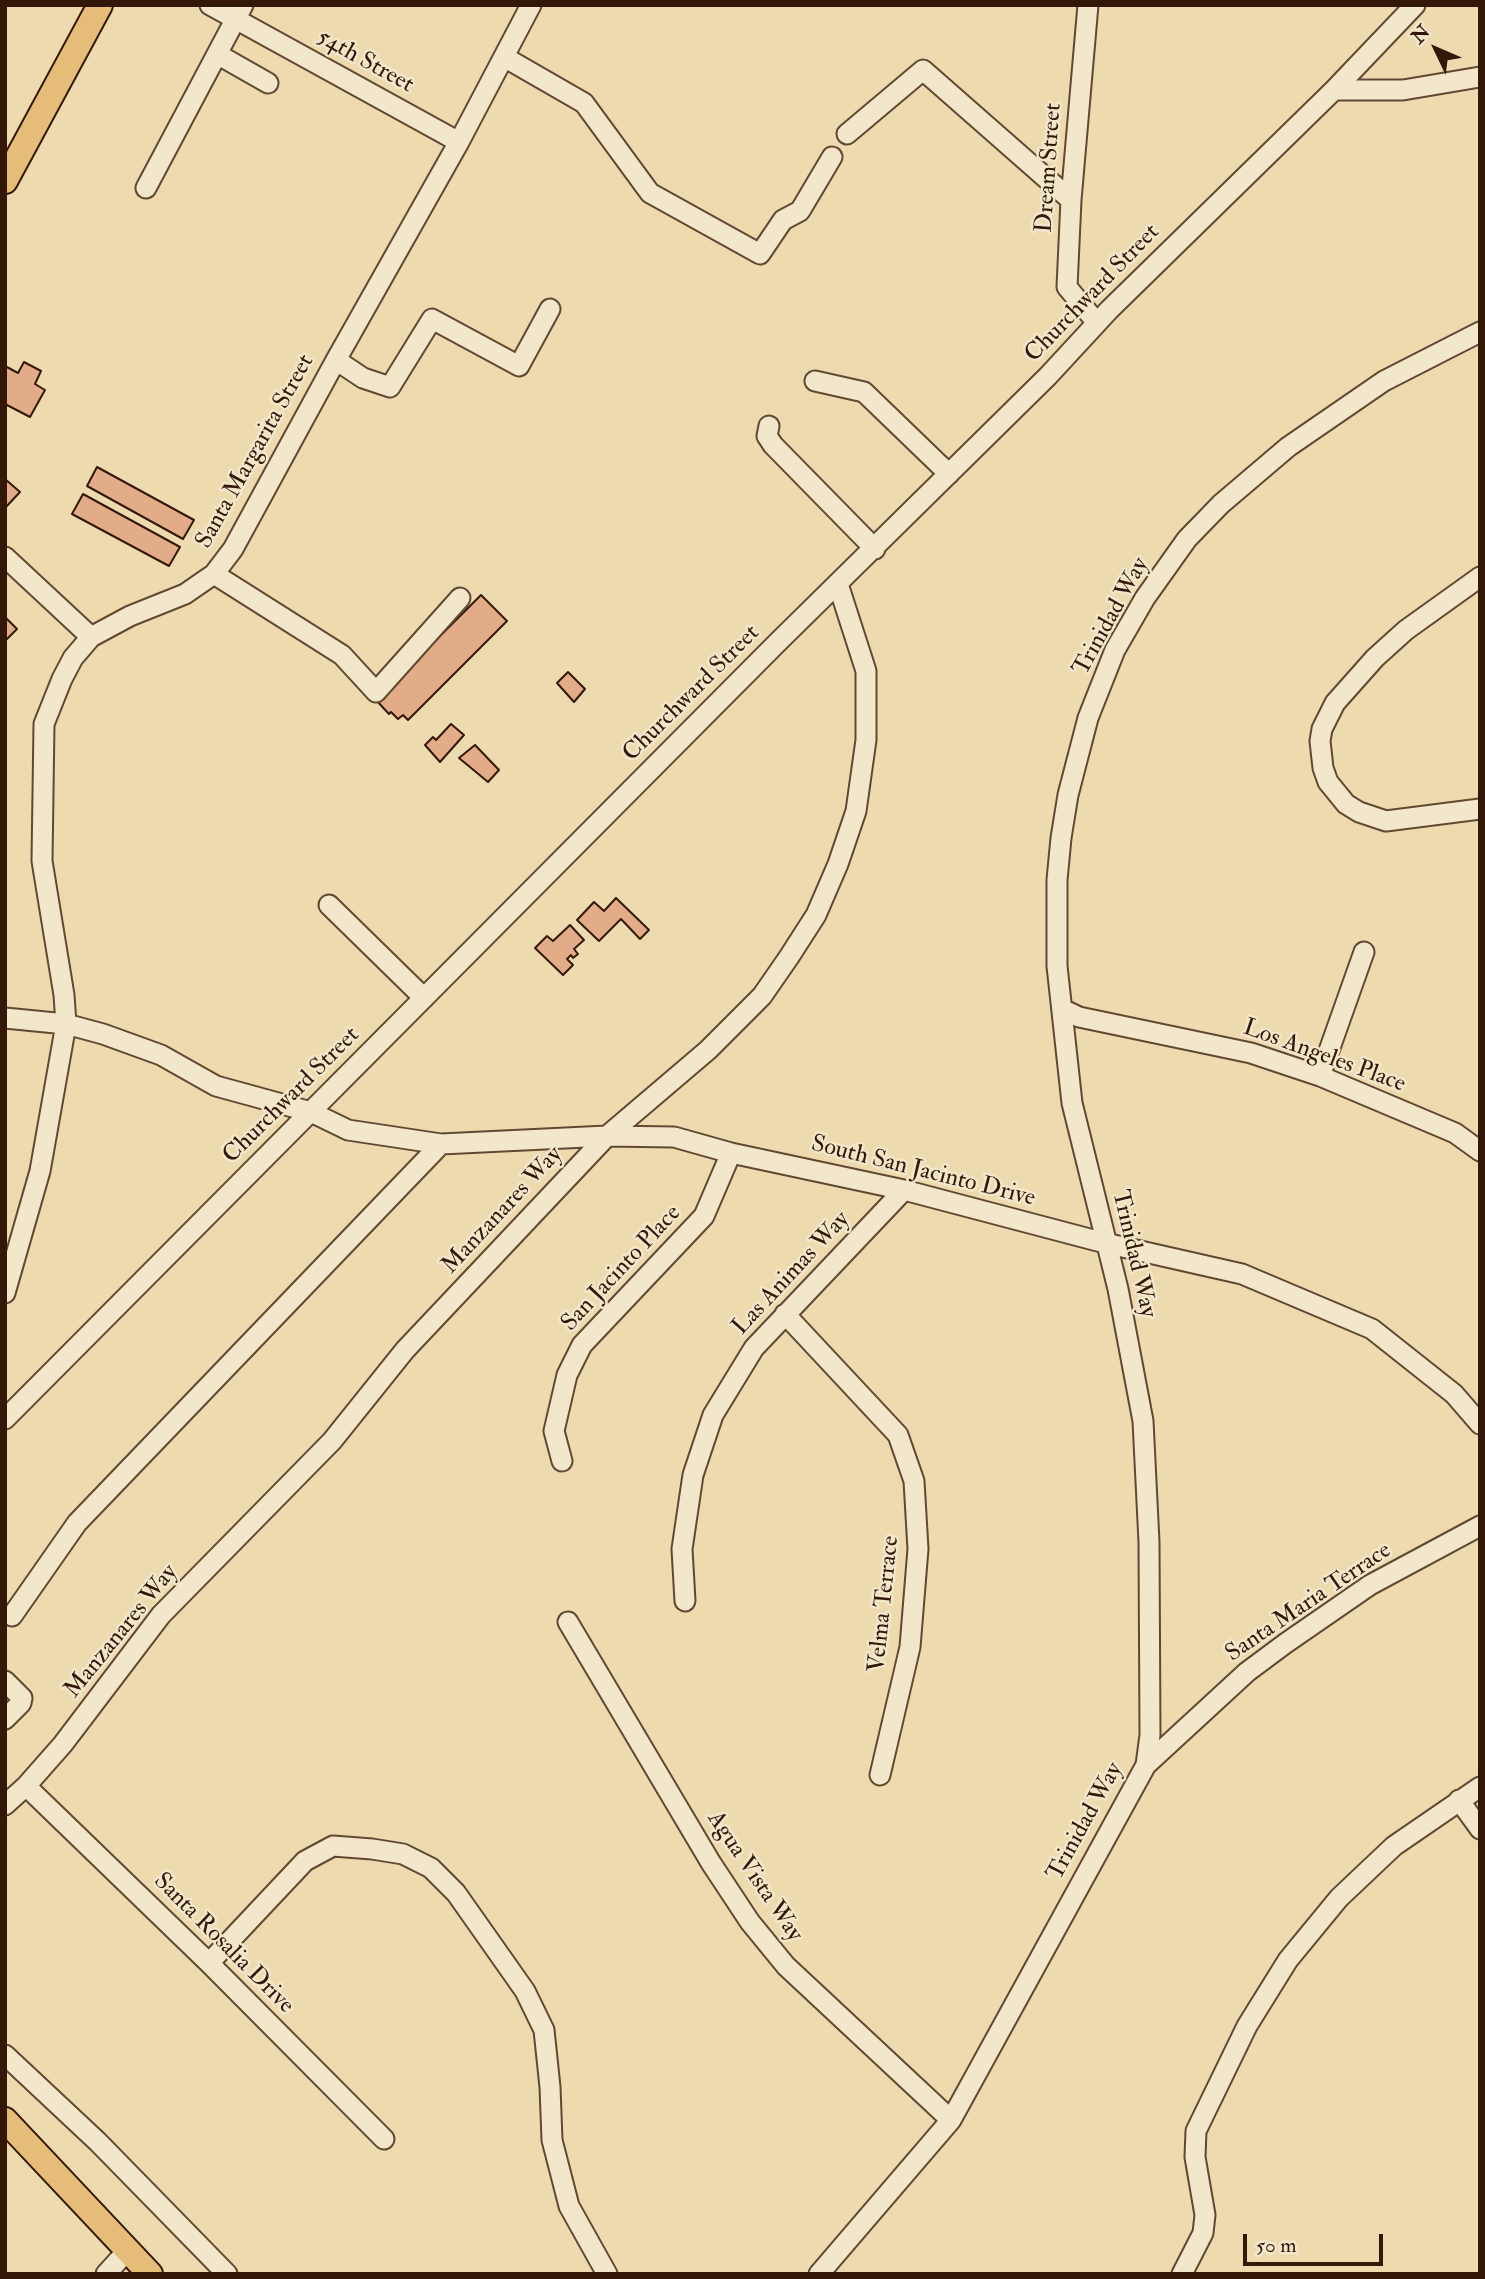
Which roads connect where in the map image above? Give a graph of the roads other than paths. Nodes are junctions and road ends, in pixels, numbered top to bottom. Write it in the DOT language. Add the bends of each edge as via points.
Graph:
graph roads {
  1 [pos="100,5"];
  2 [pos="209,5"];
  3 [pos="531,5"];
  4 [pos="1088,5"];
  5 [pos="1415,5"];
  6 [pos="239,12"];
  7 [pos="217,54"];
  8 [pos="504,57"];
  9 [pos="1480,77"];
  10 [pos="268,83"];
  11 [pos="1334,90"];
  12 [pos="846,134"];
  13 [pos="459,142"];
  14 [pos="832,157"];
  15 [pos="5,181"];
  16 [pos="146,188"];
  17 [pos="1071,200"];
  18 [pos="550,309"];
  19 [pos="1097,323"];
  20 [pos="1480,331"];
  21 [pos="336,360"];
  22 [pos="815,380"];
  23 [pos="769,426"];
  24 [pos="949,474"];
  25 [pos="875,548"];
  26 [pos="5,557"];
  27 [pos="214,574"];
  28 [pos="1480,577"];
  29 [pos="838,584"];
  30 [pos="460,598"];
  31 [pos="91,638"];
  32 [pos="1480,809"];
  33 [pos="329,905"];
  34 [pos="1364,952"];
  35 [pos="424,998"];
  36 [pos="1062,1009"];
  37 [pos="5,1018"];
  38 [pos="66,1024"];
  39 [pos="1320,1076"];
  40 [pos="311,1112"];
  41 [pos="607,1136"];
  42 [pos="441,1144"];
  43 [pos="1480,1151"];
  44 [pos="731,1153"];
  45 [pos="904,1190"];
  46 [pos="1105,1243"];
  47 [pos="5,1293"];
  48 [pos="785,1314"];
  49 [pos="5,1419"];
  50 [pos="1480,1424"];
  51 [pos="562,1461"];
  52 [pos="1480,1526"];
  53 [pos="685,1601"];
  54 [pos="12,1616"];
  55 [pos="568,1622"];
  56 [pos="5,1681"];
  57 [pos="5,1719"];
  58 [pos="1146,1765"];
  59 [pos="880,1775"];
  60 [pos="26,1786"];
  61 [pos="1480,1787"];
  62 [pos="1459,1800"];
  63 [pos="5,1805"];
  64 [pos="1480,1829"];
  65 [pos="209,1963"];
  66 [pos="5,2055"];
  67 [pos="5,2119"];
  68 [pos="951,2120"];
  69 [pos="384,2139"];
  70 [pos="127,2251"];
  71 [pos="106,2274"];
  72 [pos="150,2274"];
  73 [pos="227,2274"];
  74 [pos="607,2274"];
  75 [pos="819,2274"];
  76 [pos="1182,2274"];
  1 -- 15 [label="main road"];
  2 -- 6 [label="street, 54th Street"];
  3 -- 8 [label="street, Santa Margarita Street"];
  4 -- 17 [label="street, Dream Street"];
  5 -- 11 [label="street, Churchward Street"];
  6 -- 7 [label="street"];
  6 -- 13 [label="street, 54th Street"];
  7 -- 10 [label="street"];
  7 -- 16 [label="street"];
  8 -- 13 [label="street, Santa Margarita Street"];
  8 -- 14 [label="street" via="584,103 650,193 760,254 783,220 800,211"];
  9 -- 11 [label="street" via="1403,90"];
  11 -- 19 [label="street, Churchward Street"];
  12 -- 17 [label="street" via="923,70"];
  13 -- 21 [label="street, Santa Margarita Street"];
  17 -- 19 [label="street, Dream Street" via="1067,286"];
  18 -- 21 [label="street" via="519,366 432,319 390,387 363,378"];
  19 -- 24 [label="street, Churchward Street"];
  20 -- 36 [label="street, Trinidad Way" via="1384,381 1288,447 1220,504 1187,539 1145,598 1101,684 1068,795 1056,913"];
  21 -- 27 [label="street, Santa Margarita Street" via="233,550"];
  22 -- 24 [label="street" via="864,392"];
  23 -- 25 [label="street" via="766,436 773,445"];
  24 -- 25 [label="street, Churchward Street"];
  25 -- 29 [label="street, Churchward Street"];
  26 -- 31 [label="street"];
  27 -- 30 [label="street" via="342,655 376,692"];
  27 -- 31 [label="street, Santa Margarita Street" via="185,594"];
  28 -- 32 [label="street" via="1406,629 1375,658 1335,702 1320,741 1328,782 1359,812 1386,821"];
  29 -- 35 [label="street, Churchward Street"];
  29 -- 41 [label="street, Manzanares Way" via="866,671 866,740 856,811 838,864 816,915 762,996 708,1050"];
  31 -- 38 [label="street, Santa Margarita Street" via="73,658 44,724 42,861"];
  33 -- 35 [label="street"];
  34 -- 39 [label="street"];
  35 -- 40 [label="street, Churchward Street"];
  36 -- 39 [label="street, Los Angeles Place" via="1079,1017 1251,1053"];
  36 -- 46 [label="street, Trinidad Way" via="1072,1103"];
  37 -- 38 [label="street, South San Jacinto Drive"];
  38 -- 40 [label="street, South San Jacinto Drive" via="160,1055 216,1086"];
  38 -- 47 [label="street, Santa Margarita Street" via="40,1171"];
  39 -- 43 [label="street, Los Angeles Place" via="1455,1133"];
  40 -- 42 [label="street, South San Jacinto Drive" via="348,1130"];
  40 -- 49 [label="street, Churchward Street"];
  41 -- 42 [label="street, South San Jacinto Drive"];
  41 -- 44 [label="street, South San Jacinto Drive" via="674,1137"];
  41 -- 60 [label="street, Manzanares Way" via="405,1350 332,1441 160,1615"];
  42 -- 54 [label="street" via="77,1522"];
  44 -- 45 [label="street, South San Jacinto Drive"];
  44 -- 51 [label="street, San Jacinto Place" via="704,1216 582,1345 567,1375 554,1431"];
  45 -- 46 [label="street, South San Jacinto Drive"];
  45 -- 48 [label="street, Las Animas Way"];
  46 -- 50 [label="street, South San Jacinto Drive" via="1242,1274 1372,1329 1454,1394"];
  46 -- 58 [label="street, Trinidad Way" via="1144,1431 1149,1542 1150,1734"];
  48 -- 53 [label="street, Las Animas Way" via="754,1348 713,1415 692,1475 682,1549"];
  48 -- 59 [label="street, Velma Terrace" via="898,1435 914,1481 918,1549 910,1647"];
  52 -- 58 [label="street, Santa Maria Terrace" via="1370,1585 1286,1643 1247,1672"];
  55 -- 68 [label="street, Agua Vista Way" via="750,1922 786,1966"];
  56 -- 57 [label="street" via="22,1698"];
  58 -- 68 [label="street, Trinidad Way"];
  60 -- 63 [label="street, Manzanares Way"];
  60 -- 65 [label="street, Santa Rosalia Drive"];
  61 -- 62 [label="street"];
  62 -- 64 [label="street"];
  62 -- 76 [label="street" via="1394,1846 1339,1898 1288,1960 1247,2026 1196,2131 1195,2157 1205,2215 1203,2233"];
  65 -- 69 [label="street, Santa Rosalia Drive"];
  65 -- 74 [label="street" via="305,1861 333,1846 403,1854 431,1868 456,1893 525,1991 544,2030 552,2140 569,2206"];
  66 -- 73 [label="street"];
  67 -- 70 [label="main road"];
  68 -- 75 [label="street, Trinidad Way"];
  70 -- 71 [label="street"];
  70 -- 72 [label="main road"];
}
